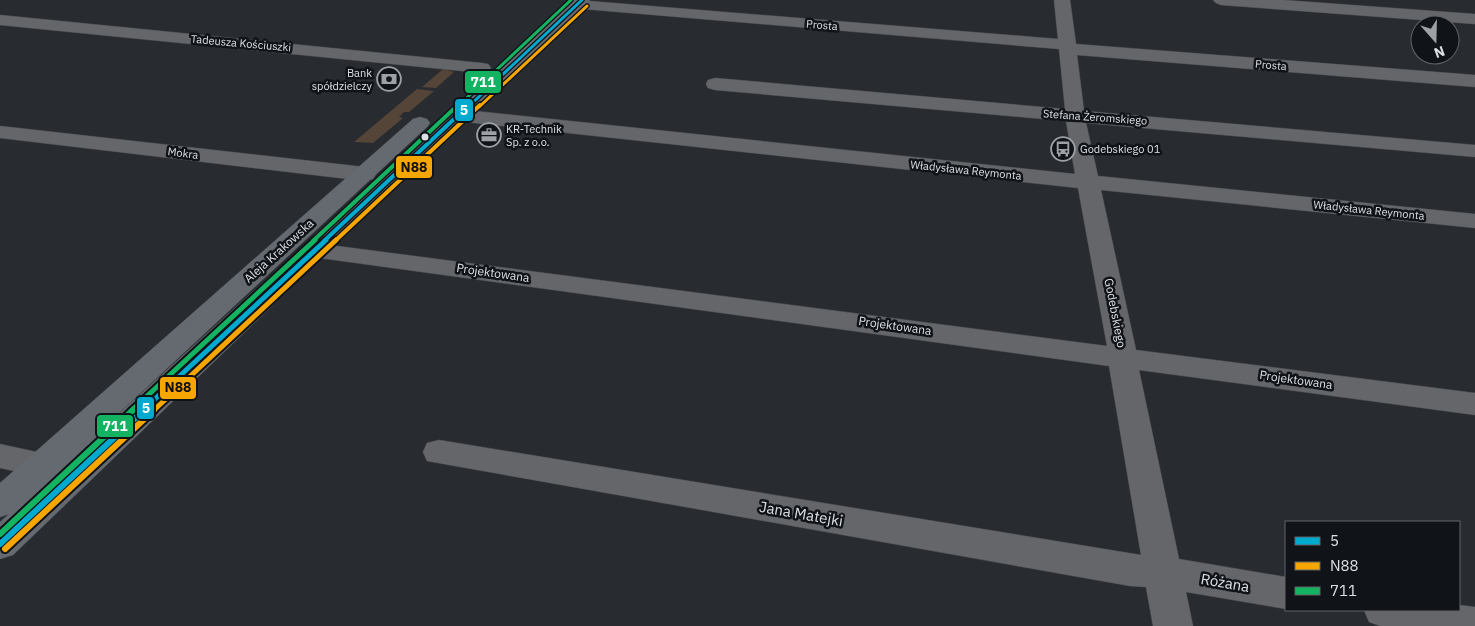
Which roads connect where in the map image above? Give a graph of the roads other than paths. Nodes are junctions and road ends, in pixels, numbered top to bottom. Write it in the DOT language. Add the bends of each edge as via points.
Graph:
graph roads {
  1 [pos="1062,0"];
  2 [pos="1221,0"];
  3 [pos="572,2"];
  4 [pos="1475,19"];
  5 [pos="0,20"];
  6 [pos="1068,47"];
  7 [pos="482,68"];
  8 [pos="1475,81"];
  9 [pos="715,84"];
  10 [pos="1075,115"];
  11 [pos="456,116"];
  12 [pos="0,132"];
  13 [pos="1475,151"];
  14 [pos="365,174"];
  15 [pos="1088,182"];
  16 [pos="1475,221"];
  17 [pos="314,251"];
  18 [pos="1123,356"];
  19 [pos="1475,404"];
  20 [pos="440,452"];
  21 [pos="0,456"];
  22 [pos="43,465"];
  23 [pos="0,502"];
  24 [pos="0,544"];
  25 [pos="1163,572"];
  26 [pos="1285,593"];
  27 [pos="1389,611"];
  28 [pos="1173,626"];
  29 [pos="1475,626"];
  1 -- 6 [label="street, Godebskiego"];
  2 -- 4 [label="street"];
  3 -- 6 [label="street, Prosta"];
  3 -- 7 [label="main road, Aleja Krakowska"];
  3 -- 11 [label="main road, Aleja Krakowska"];
  5 -- 7 [label="street, Tadeusza Kościuszki"];
  6 -- 8 [label="street, Prosta"];
  6 -- 10 [label="street, Godebskiego"];
  7 -- 14 [label="main road, Aleja Krakowska"];
  9 -- 10 [label="street, Stefana Żeromskiego"];
  10 -- 13 [label="street, Stefana Żeromskiego"];
  10 -- 15 [label="street, Godebskiego"];
  11 -- 15 [label="street, Władysława Reymonta"];
  11 -- 17 [label="main road, Aleja Krakowska"];
  12 -- 14 [label="street, Mokra"];
  14 -- 22 [label="main road, Aleja Krakowska"];
  15 -- 16 [label="street, Władysława Reymonta"];
  15 -- 18 [label="street, Godebskiego"];
  17 -- 18 [label="street, Projektowana"];
  17 -- 24 [label="main road, Aleja Krakowska"];
  18 -- 19 [label="street, Projektowana"];
  18 -- 25 [label="street, Godebskiego"];
  20 -- 25 [label="street, Jana Matejki" via="1130,570"];
  21 -- 22 [label="street"];
  22 -- 23 [label="main road, Aleja Krakowska"];
  25 -- 26 [label="street, Różana"];
  25 -- 28 [label="street, Godebskiego"];
  27 -- 29 [label="street"];
}
